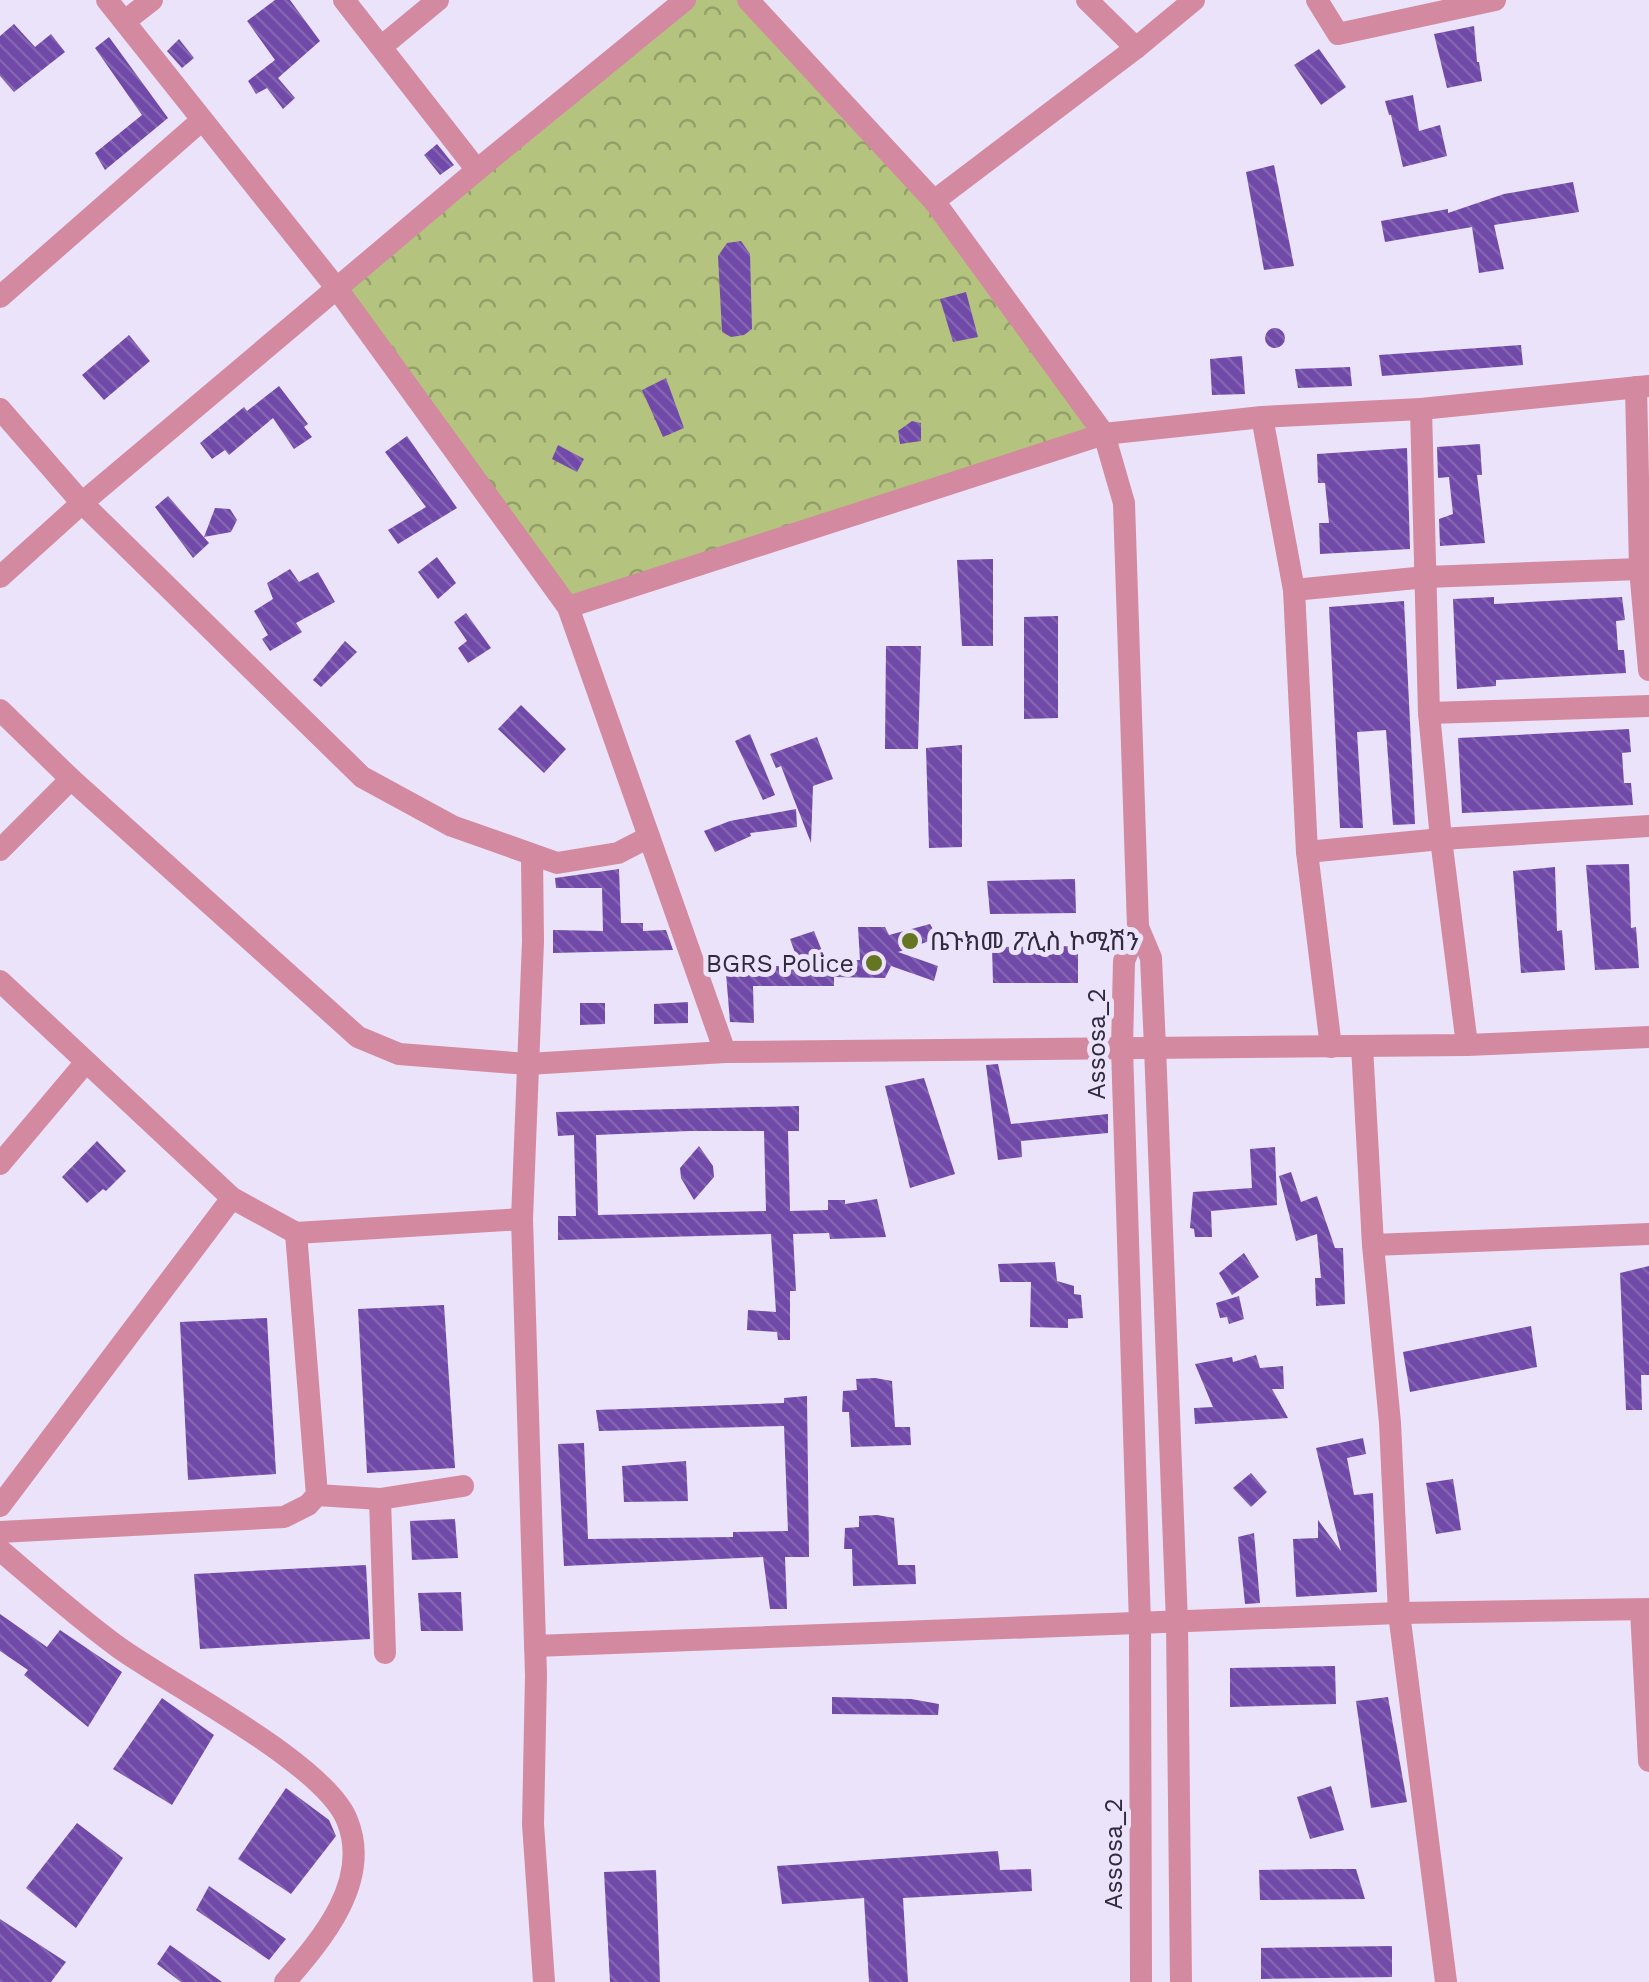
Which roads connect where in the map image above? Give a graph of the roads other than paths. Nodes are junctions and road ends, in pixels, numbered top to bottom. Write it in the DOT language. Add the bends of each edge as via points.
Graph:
graph roads {
  1 [pos="107,0"];
  2 [pos="152,0"];
  3 [pos="344,0"];
  4 [pos="438,0"];
  5 [pos="685,0"];
  6 [pos="748,0"];
  7 [pos="1087,0"];
  8 [pos="1194,0"];
  9 [pos="1317,0"];
  10 [pos="1495,0"];
  11 [pos="125,21"];
  12 [pos="381,47"];
  13 [pos="1136,48"];
  14 [pos="202,120"];
  15 [pos="477,170"];
  16 [pos="934,201"];
  17 [pos="338,290"];
  18 [pos="0,297"];
  19 [pos="1643,387"];
  20 [pos="0,409"];
  21 [pos="1421,409"];
  22 [pos="1262,417"];
  23 [pos="1104,434"];
  24 [pos="82,503"];
  25 [pos="1640,569"];
  26 [pos="0,576"];
  27 [pos="1426,577"];
  28 [pos="1294,590"];
  29 [pos="568,606"];
  30 [pos="1649,670"];
  31 [pos="1649,706"];
  32 [pos="0,710"];
  33 [pos="1430,713"];
  34 [pos="71,779"];
  35 [pos="1649,826"];
  36 [pos="649,836"];
  37 [pos="1441,840"];
  38 [pos="0,850"];
  39 [pos="1308,852"];
  40 [pos="532,856"];
  41 [pos="1138,927"];
  42 [pos="0,981"];
  43 [pos="1649,1037"];
  44 [pos="1467,1045"];
  45 [pos="1362,1046"];
  46 [pos="1155,1047"];
  47 [pos="1331,1047"];
  48 [pos="1122,1048"];
  49 [pos="725,1052"];
  50 [pos="86,1062"];
  51 [pos="528,1064"];
  52 [pos="0,1164"];
  53 [pos="232,1198"];
  54 [pos="522,1219"];
  55 [pos="296,1233"];
  56 [pos="1649,1234"];
  57 [pos="1373,1246"];
  58 [pos="463,1486"];
  59 [pos="317,1494"];
  60 [pos="380,1499"];
  61 [pos="0,1506"];
  62 [pos="0,1532"];
  63 [pos="0,1550"];
  64 [pos="1645,1609"];
  65 [pos="1399,1613"];
  66 [pos="1177,1623"];
  67 [pos="1140,1624"];
  68 [pos="535,1646"];
  69 [pos="385,1654"];
  70 [pos="1649,1761"];
  71 [pos="1180,1954"];
  72 [pos="1140,1958"];
  73 [pos="285,1982"];
  74 [pos="544,1982"];
  75 [pos="1141,1982"];
  76 [pos="1181,1982"];
  77 [pos="1446,1982"];
  1 -- 11 [label="street"];
  2 -- 11 [label="street"];
  3 -- 12 [label="street"];
  4 -- 12 [label="street"];
  5 -- 15 [label="street"];
  6 -- 16 [label="street"];
  7 -- 13 [label="street"];
  8 -- 13 [label="street"];
  9 -- 10 [label="street" via="1338,34"];
  11 -- 14 [label="street"];
  12 -- 15 [label="street"];
  13 -- 16 [label="street"];
  14 -- 17 [label="street"];
  14 -- 18 [label="street"];
  15 -- 17 [label="street"];
  16 -- 23 [label="street"];
  17 -- 24 [label="street"];
  17 -- 29 [label="street"];
  19 -- 21 [label="street"];
  19 -- 25 [label="street"];
  20 -- 24 [label="street"];
  21 -- 22 [label="street"];
  21 -- 27 [label="street"];
  22 -- 23 [label="street"];
  22 -- 28 [label="street"];
  23 -- 29 [label="street"];
  23 -- 41 [label="street" via="1124,503"];
  24 -- 26 [label="street"];
  24 -- 40 [label="street" via="362,776 452,826"];
  25 -- 27 [label="street"];
  25 -- 30 [label="street"];
  27 -- 28 [label="street"];
  27 -- 33 [label="street"];
  28 -- 39 [label="street"];
  29 -- 36 [label="street"];
  31 -- 33 [label="street"];
  32 -- 34 [label="street"];
  33 -- 37 [label="street"];
  34 -- 38 [label="street"];
  34 -- 51 [label="street" via="358,1037 399,1054"];
  35 -- 37 [label="street"];
  36 -- 40 [label="street" via="618,853 557,864"];
  36 -- 49 [label="street"];
  37 -- 39 [label="street"];
  37 -- 44 [label="street"];
  39 -- 47 [label="street"];
  40 -- 51 [label="street"];
  41 -- 46 [label="street" via="1152,958"];
  41 -- 48 [label="street, Assosa_2" via="1124,961"];
  42 -- 50 [label="street"];
  43 -- 44 [label="street"];
  44 -- 45 [label="street"];
  45 -- 47 [label="street"];
  45 -- 57 [label="street"];
  46 -- 47 [label="street"];
  46 -- 48 [label="street"];
  46 -- 66 [label="street"];
  48 -- 49 [label="street"];
  48 -- 67 [label="street, Assosa_2"];
  49 -- 51 [label="street"];
  50 -- 52 [label="street"];
  50 -- 53 [label="street"];
  51 -- 54 [label="street"];
  53 -- 55 [label="street"];
  53 -- 61 [label="street"];
  54 -- 55 [label="street"];
  54 -- 68 [label="street"];
  55 -- 59 [label="street"];
  56 -- 57 [label="street"];
  57 -- 65 [label="street"];
  58 -- 60 [label="street"];
  59 -- 60 [label="street"];
  59 -- 62 [label="street" via="284,1517"];
  60 -- 69 [label="street"];
  63 -- 73 [label="street" via="117,1646 315,1777 346,1818 348,1893"];
  64 -- 65 [label="street"];
  64 -- 70 [label="street"];
  65 -- 66 [label="street"];
  65 -- 77 [label="street"];
  66 -- 67 [label="street"];
  66 -- 71 [label="street"];
  67 -- 68 [label="street"];
  67 -- 72 [label="street, Assosa_2"];
  68 -- 74 [label="street" via="533,1824"];
  71 -- 72 [label="street"];
  71 -- 76 [label="street"];
  72 -- 75 [label="street, Assosa_2"];
}
